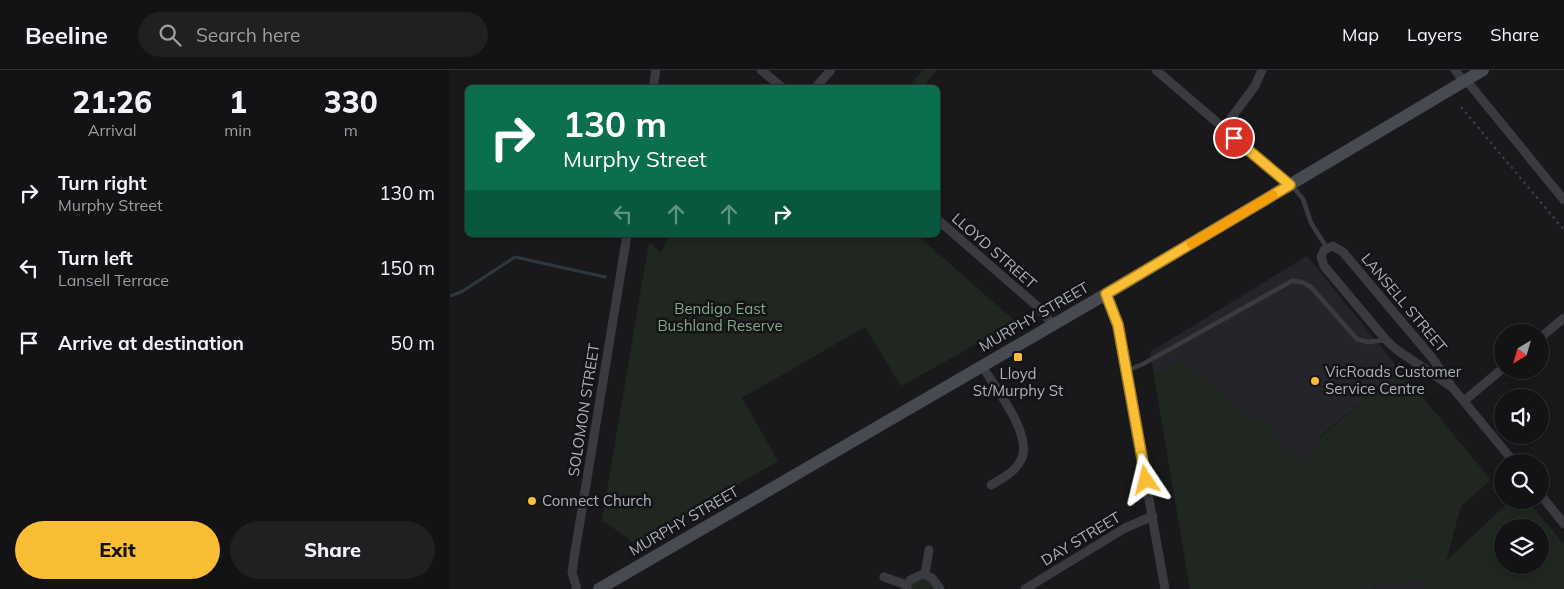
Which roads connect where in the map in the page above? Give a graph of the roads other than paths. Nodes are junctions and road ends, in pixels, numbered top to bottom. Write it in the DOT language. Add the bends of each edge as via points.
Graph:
graph roads {
  1 [pos="656,70"];
  2 [pos="761,70"];
  3 [pos="831,70"];
  4 [pos="1156,70"];
  5 [pos="1262,70"];
  6 [pos="1455,70"];
  7 [pos="1483,70"];
  8 [pos="1465,81"];
  9 [pos="654,85"];
  10 [pos="779,85"];
  11 [pos="818,85"];
  12 [pos="1223,129"];
  13 [pos="1290,184"];
  14 [pos="1564,200"];
  15 [pos="940,222"];
  16 [pos="627,237"];
  17 [pos="1327,248"];
  18 [pos="1106,294"];
  19 [pos="1564,318"];
  20 [pos="1053,325"];
  21 [pos="1549,330"];
  22 [pos="1386,340"];
  23 [pos="982,366"];
  24 [pos="1126,371"];
  25 [pos="1494,376"];
  26 [pos="1452,387"];
  27 [pos="1464,401"];
  28 [pos="1507,454"];
  29 [pos="992,485"];
  30 [pos="1549,505"];
  31 [pos="1153,516"];
  32 [pos="1564,524"];
  33 [pos="929,550"];
  34 [pos="925,574"];
  35 [pos="884,577"];
  36 [pos="906,587"];
  37 [pos="577,589"];
  38 [pos="599,589"];
  39 [pos="940,589"];
  40 [pos="1025,589"];
  41 [pos="1165,589"];
  1 -- 9 [label="street"];
  2 -- 10 [label="street"];
  3 -- 11 [label="street"];
  4 -- 12 [label="street"];
  5 -- 12 [label="street"];
  6 -- 8 [label="street"];
  7 -- 8 [label="street, MURPHY STREET"];
  8 -- 13 [label="street, MURPHY STREET"];
  8 -- 14 [label="street"];
  12 -- 13 [label="street"];
  13 -- 17 [label="lane" via="1303,200 1311,223"];
  13 -- 18 [label="street, MURPHY STREET"];
  15 -- 20 [label="street, LLOYD STREET"];
  16 -- 37 [label="street, SOLOMON STREET" via="574,558 573,577"];
  17 -- 22 [label="street, LANSELL STREET" via="1322,254 1322,262"];
  17 -- 26 [label="street, LANSELL STREET" via="1336,247 1343,252 1433,359"];
  18 -- 20 [label="street, MURPHY STREET"];
  18 -- 24 [label="street" via="1118,325"];
  19 -- 21 [label="street"];
  20 -- 23 [label="street, MURPHY STREET"];
  22 -- 24 [label="lane" via="1368,342 1356,339 1311,287 1292,281"];
  22 -- 26 [label="street, LANSELL STREET"];
  23 -- 29 [label="street" via="1025,444 1017,466"];
  23 -- 38 [label="street, MURPHY STREET"];
  24 -- 31 [label="street"];
  25 -- 27 [label="street"];
  26 -- 27 [label="street, LANSELL STREET"];
  27 -- 28 [label="street, LANSELL STREET"];
  30 -- 32 [label="street"];
  31 -- 40 [label="street, DAY STREET" via="1125,528"];
  31 -- 41 [label="street"];
  33 -- 34 [label="street"];
  34 -- 36 [label="street" via="913,578"];
  34 -- 39 [label="street" via="935,580"];
  35 -- 36 [label="street"];
}
